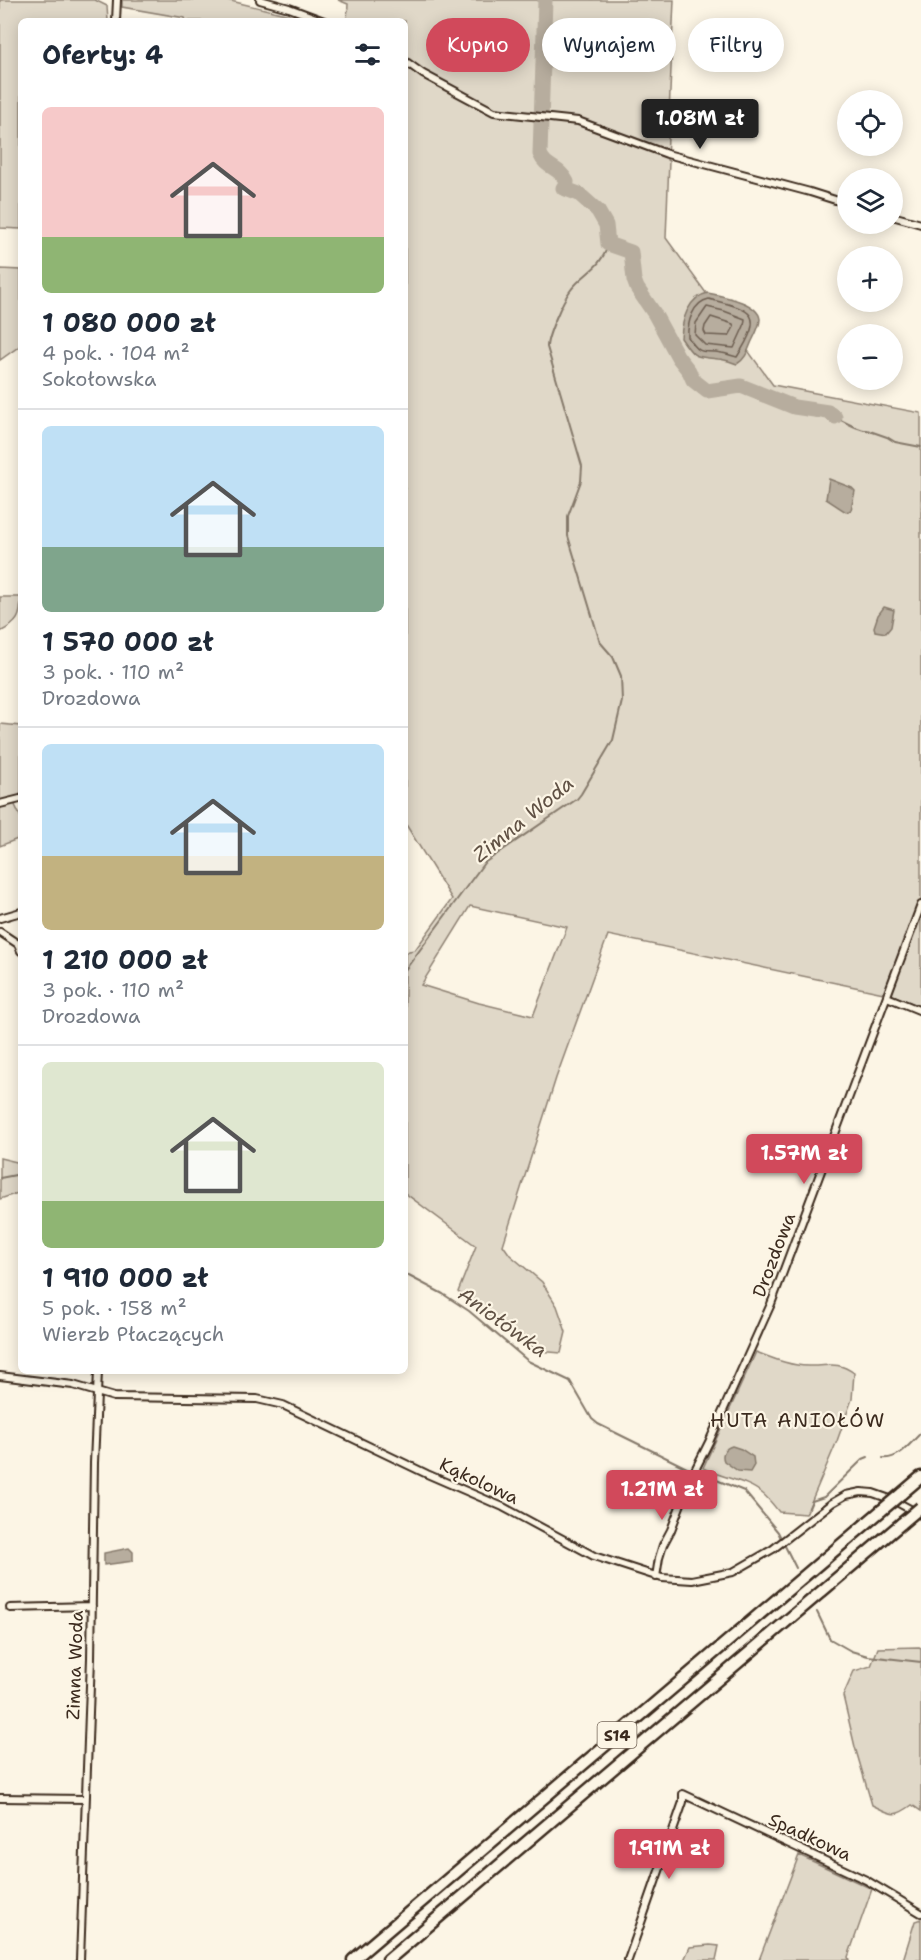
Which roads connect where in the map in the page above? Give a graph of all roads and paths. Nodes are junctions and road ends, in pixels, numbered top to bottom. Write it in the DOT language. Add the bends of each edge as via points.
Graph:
graph roads {
  1 [pos="117,0"];
  2 [pos="260,0"];
  3 [pos="116,18"];
  4 [pos="316,18"];
  5 [pos="408,64"];
  6 [pos="837,201"];
  7 [pos="903,219"];
  8 [pos="921,224"];
  9 [pos="18,801"];
  10 [pos="0,804"];
  11 [pos="921,905"];
  12 [pos="18,913"];
  13 [pos="0,918"];
  14 [pos="0,932"];
  15 [pos="18,944"];
  16 [pos="887,997"];
  17 [pos="921,1011"];
  18 [pos="98,1374"];
  19 [pos="0,1376"];
  20 [pos="97,1393"];
  21 [pos="921,1477"];
  22 [pos="921,1507"];
  23 [pos="921,1515"];
  24 [pos="657,1577"];
  25 [pos="92,1606"];
  26 [pos="10,1608"];
  27 [pos="0,1798"];
  28 [pos="86,1799"];
  29 [pos="921,1913"];
  30 [pos="80,1960"];
  31 [pos="353,1960"];
  32 [pos="388,1960"];
  33 [pos="628,1960"];
  1 -- 3 [label="street"];
  2 -- 4 [label="street"];
  5 -- 6 [label="street" via="494,112 586,123 667,154"];
  7 -- 8 [label="street"];
  9 -- 10 [label="street"];
  11 -- 16 [label="street, Drozdowa"];
  12 -- 13 [label="street"];
  14 -- 15 [label="street"];
  16 -- 17 [label="street"];
  16 -- 24 [label="street, Drozdowa" via="771,1304 663,1545"];
  18 -- 20 [label="street, Zimna Woda"];
  19 -- 20 [label="street, Kąkolowa" via="73,1385"];
  20 -- 24 [label="street, Kąkolowa" via="119,1398 257,1400 283,1405 503,1508 594,1556"];
  20 -- 25 [label="street, Zimna Woda"];
  21 -- 31 [label="highway, S14, bridge"];
  22 -- 32 [label="highway, S14, bridge"];
  23 -- 24 [label="street, Kąkolowa" via="873,1493 846,1495 773,1550 733,1572 692,1580"];
  25 -- 26 [label="street"];
  25 -- 28 [label="street, Zimna Woda"];
  27 -- 28 [label="street"];
  28 -- 30 [label="street, Zimna Woda"];
  29 -- 33 [label="street, Spadkowa" via="866,1880 683,1794"];
}
